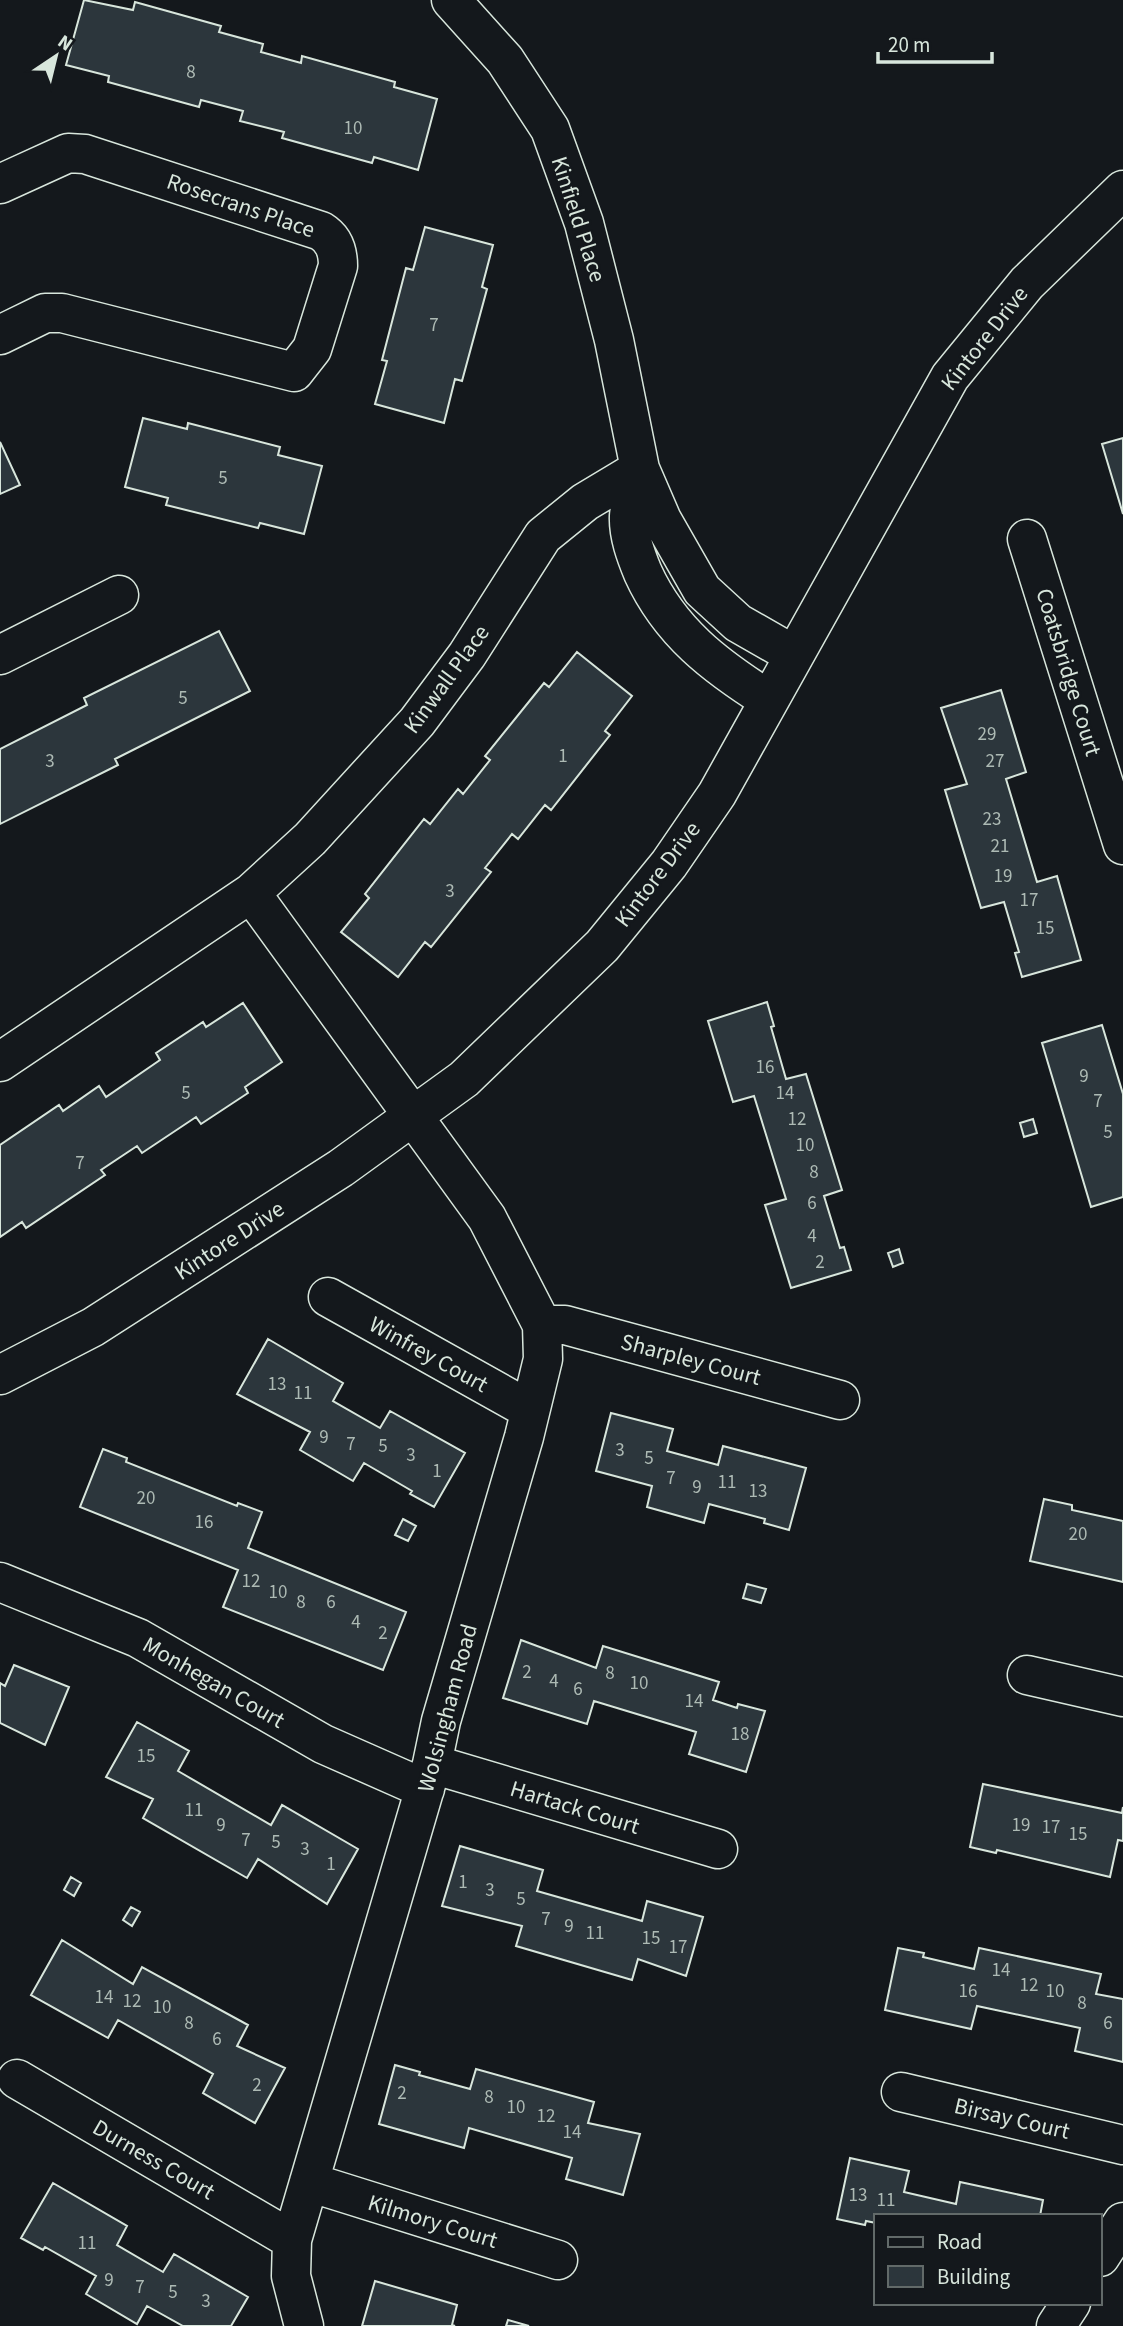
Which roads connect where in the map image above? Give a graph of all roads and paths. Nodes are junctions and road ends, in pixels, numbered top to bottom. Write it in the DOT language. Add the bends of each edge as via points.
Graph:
graph roads {
  1 [pos="450,0"];
  2 [pos="0,184"];
  3 [pos="1123,190"];
  4 [pos="0,335"];
  5 [pos="640,469"];
  6 [pos="1027,539"];
  7 [pos="119,595"];
  8 [pos="0,655"];
  9 [pos="794,655"];
  10 [pos="769,700"];
  11 [pos="1123,845"];
  12 [pos="251,893"];
  13 [pos="0,1062"];
  14 [pos="414,1115"];
  15 [pos="328,1297"];
  16 [pos="542,1325"];
  17 [pos="0,1376"];
  18 [pos="840,1400"];
  19 [pos="530,1410"];
  20 [pos="0,1582"];
  21 [pos="1027,1675"];
  22 [pos="1123,1697"];
  23 [pos="429,1777"];
  24 [pos="718,1849"];
  25 [pos="17,2079"];
  26 [pos="901,2092"];
  27 [pos="1123,2145"];
  28 [pos="309,2182"];
  29 [pos="1123,2221"];
  30 [pos="292,2240"];
  31 [pos="1102,2254"];
  32 [pos="558,2260"];
  33 [pos="1070,2305"];
  34 [pos="304,2326"];
  35 [pos="1056,2326"];
  1 -- 5 [label="street, Kinfield Place" via="505,60 550,129 587,236"];
  2 -- 4 [label="street, Rosecrans Place" via="68,153 85,153 321,231 329,236 338,255 312,349 294,372 62,313 45,313"];
  3 -- 9 [label="street, Kintore Drive" via="1027,283 950,377"];
  5 -- 9 [label="street, Kinfield Place" via="662,520 702,590 738,623"];
  5 -- 10 [label="street, Kinfield Place" via="629,517 635,553 651,589 691,644"];
  5 -- 12 [label="street, Kinwall Place" via="585,502 543,536 467,655 417,722 310,839"];
  6 -- 11 [label="street, Coatsbridge Court"];
  7 -- 8 [label="street"];
  9 -- 10 [label="street, Kintore Drive"];
  10 -- 14 [label="street, Kintore Drive" via="717,794 669,864 602,946 472,1071"];
  12 -- 13 [label="street, Kinwall Place"];
  12 -- 14 [label="street"];
  14 -- 16 [label="street, Wolsingham Road" via="487,1218"];
  14 -- 17 [label="street, Kintore Drive" via="341,1168 115,1313"];
  15 -- 19 [label="street, Winfrey Court"];
  16 -- 18 [label="street, Sharpley Court" via="565,1325"];
  16 -- 19 [label="street, Wolsingham Road" via="542,1359"];
  19 -- 23 [label="street, Wolsingham Road"];
  20 -- 23 [label="street, Monhegan Court" via="138,1638 323,1744"];
  21 -- 22 [label="street"];
  23 -- 24 [label="street, Hartack Court"];
  23 -- 28 [label="street, Wolsingham Road"];
  25 -- 30 [label="street, Durness Court"];
  26 -- 27 [label="street, Birsay Court"];
  28 -- 30 [label="street, Wolsingham Road"];
  28 -- 32 [label="street, Kilmory Court"];
  29 -- 31 [label="street"];
  30 -- 34 [label="street, Wolsingham Road" via="291,2276"];
  33 -- 35 [label="street"];
}
